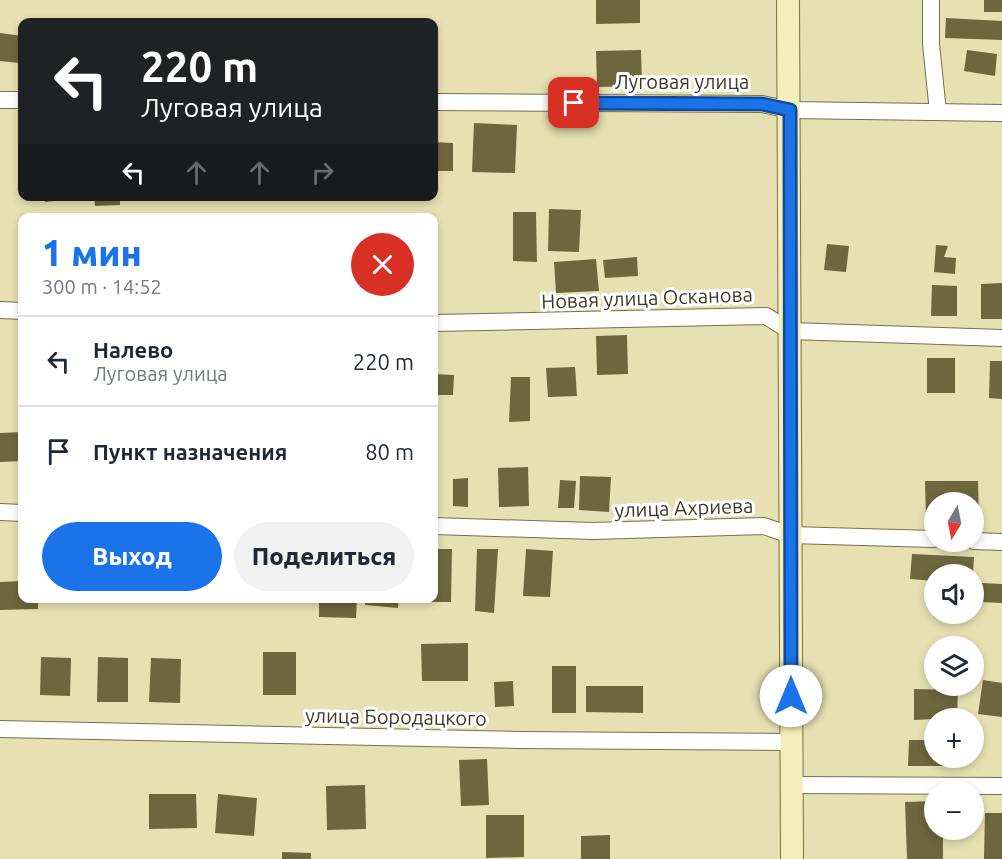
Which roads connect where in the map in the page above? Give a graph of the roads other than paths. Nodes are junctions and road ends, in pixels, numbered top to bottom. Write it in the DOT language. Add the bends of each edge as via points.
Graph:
graph roads {
  1 [pos="788,0"];
  2 [pos="931,0"];
  3 [pos="0,100"];
  4 [pos="18,100"];
  5 [pos="438,102"];
  6 [pos="790,110"];
  7 [pos="938,112"];
  8 [pos="1002,113"];
  9 [pos="0,310"];
  10 [pos="18,311"];
  11 [pos="438,323"];
  12 [pos="790,331"];
  13 [pos="1002,338"];
  14 [pos="0,512"];
  15 [pos="18,513"];
  16 [pos="438,526"];
  17 [pos="790,535"];
  18 [pos="924,540"];
  19 [pos="984,541"];
  20 [pos="1002,542"];
  21 [pos="0,729"];
  22 [pos="792,742"];
  23 [pos="793,785"];
  24 [pos="1002,786"];
  25 [pos="792,859"];
  1 -- 6 [label="street"];
  2 -- 7 [label="street"];
  3 -- 4 [label="street"];
  5 -- 6 [label="street, Луговая улица" via="762,104"];
  6 -- 7 [label="street, Луговая улица"];
  6 -- 12 [label="street"];
  7 -- 8 [label="street, Луговая улица"];
  9 -- 10 [label="street"];
  11 -- 12 [label="street, Новая улица Осканова" via="766,316"];
  12 -- 13 [label="street, Новая улица Осканова"];
  12 -- 17 [label="street"];
  14 -- 15 [label="street"];
  16 -- 17 [label="street, улица Ахриева" via="593,531 765,526"];
  17 -- 18 [label="street, улица Ахриева"];
  17 -- 22 [label="street"];
  19 -- 20 [label="street"];
  21 -- 22 [label="street, улица Бородацкого"];
  22 -- 23 [label="street"];
  23 -- 24 [label="street"];
  23 -- 25 [label="street"];
}
